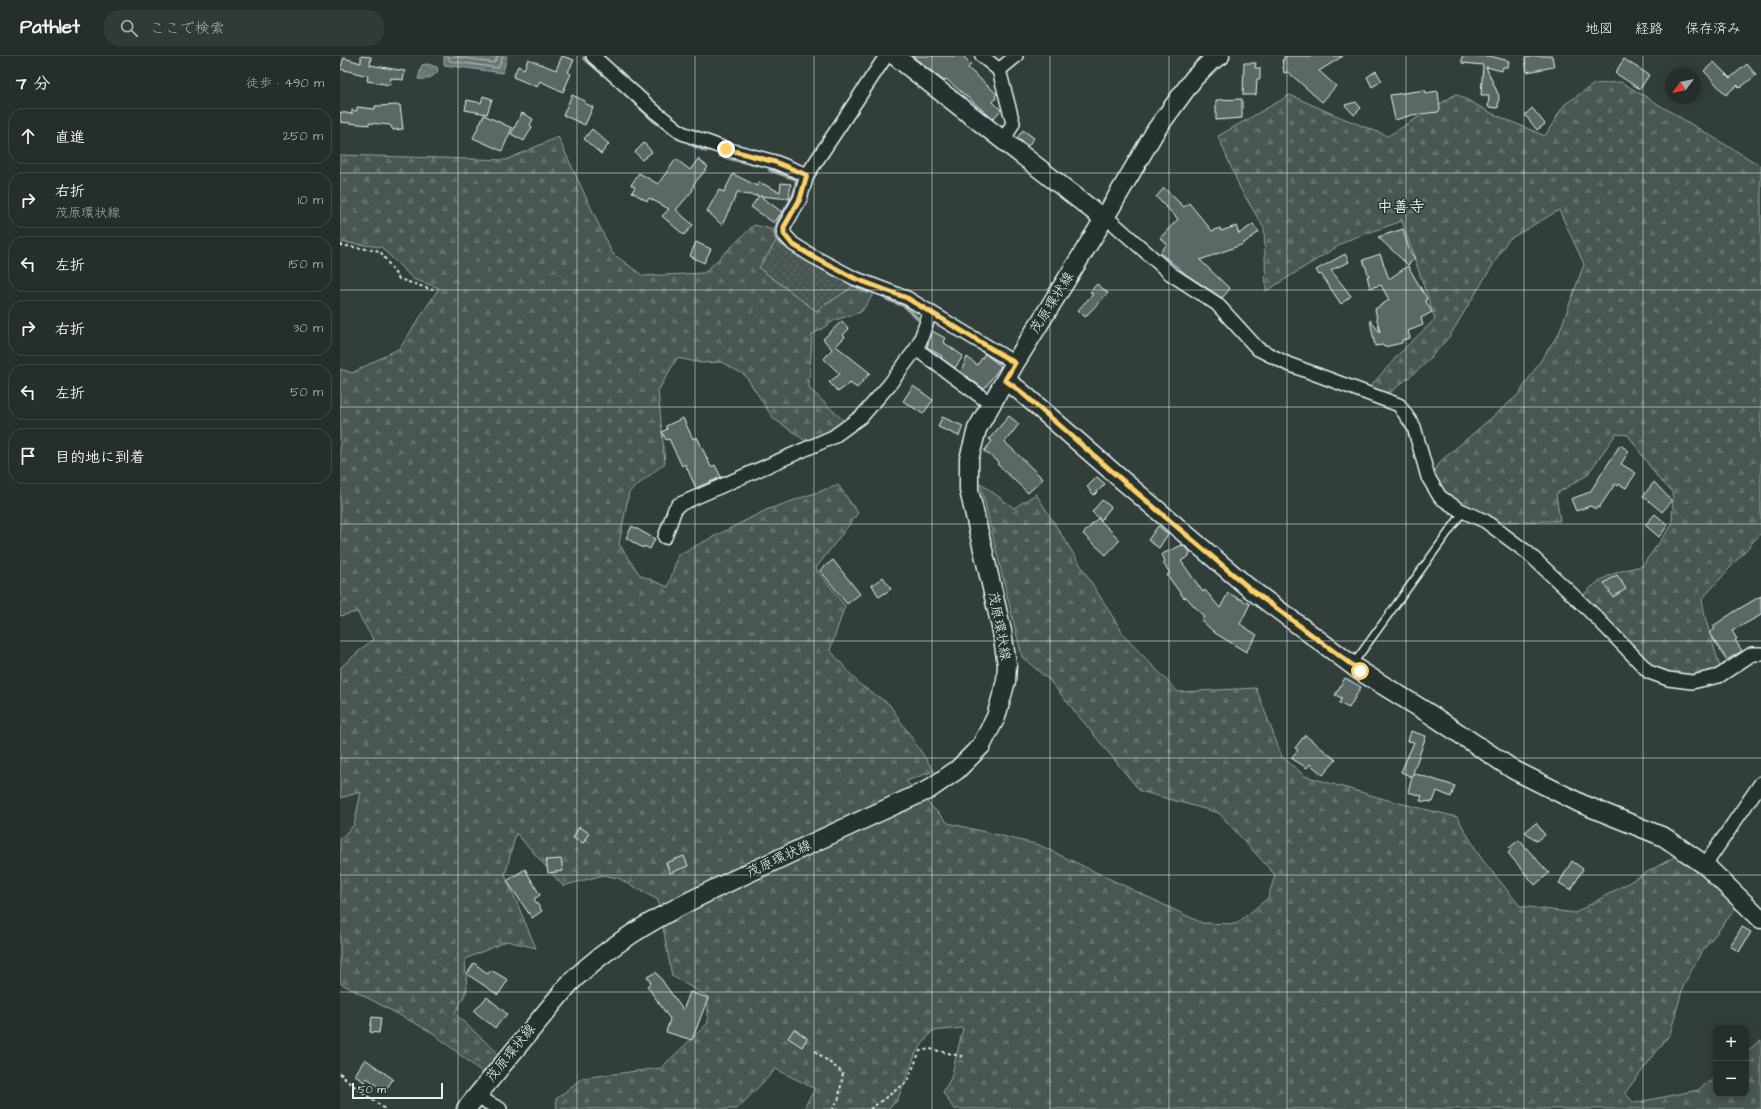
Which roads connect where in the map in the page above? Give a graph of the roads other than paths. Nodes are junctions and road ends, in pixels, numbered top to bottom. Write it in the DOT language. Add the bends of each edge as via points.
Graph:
graph roads {
  1 [pos="593,56"];
  2 [pos="886,56"];
  3 [pos="895,56"];
  4 [pos="982,56"];
  5 [pos="1016,56"];
  6 [pos="1220,56"];
  7 [pos="999,70"];
  8 [pos="1003,142"];
  9 [pos="807,175"];
  10 [pos="1104,219"];
  11 [pos="930,312"];
  12 [pos="916,349"];
  13 [pos="1015,363"];
  14 [pos="1005,380"];
  15 [pos="991,404"];
  16 [pos="1464,512"];
  17 [pos="665,537"];
  18 [pos="1761,654"];
  19 [pos="1353,665"];
  20 [pos="1761,783"];
  21 [pos="1705,865"];
  22 [pos="1761,919"];
  23 [pos="471,1103"];
  24 [pos="500,1109"];
  1 -- 9 [label="street" via="682,133 726,149 775,162"];
  2 -- 9 [label="street"];
  3 -- 8 [label="main road"];
  4 -- 7 [label="street"];
  5 -- 7 [label="street"];
  6 -- 10 [label="main road, 茂原環状線" via="1194,78 1156,130"];
  7 -- 8 [label="street" via="1013,123"];
  8 -- 10 [label="main road"];
  9 -- 11 [label="street" via="800,199 784,227 784,234 792,244 854,278 907,298"];
  10 -- 13 [label="main road, 茂原環状線"];
  10 -- 16 [label="street" via="1113,223 1171,274 1217,304 1258,349 1288,364 1399,405 1414,427 1428,477 1440,498"];
  11 -- 12 [label="street"];
  11 -- 13 [label="street"];
  12 -- 15 [label="street"];
  12 -- 17 [label="street" via="862,416 833,436 678,505"];
  13 -- 14 [label="main road, 茂原環状線"];
  14 -- 15 [label="main road, 茂原環状線"];
  14 -- 19 [label="main road" via="1249,588"];
  15 -- 23 [label="main road, 茂原環状線" via="977,429 969,459 969,490 1002,631 1007,665 1006,681 996,717 981,746 957,770 928,790 712,890 621,940 586,966 568,984"];
  16 -- 18 [label="street" via="1485,521 1528,553 1596,617 1649,672 1668,679 1692,682 1719,676 1752,654"];
  16 -- 19 [label="lane"];
  19 -- 21 [label="main road" via="1514,770 1582,804 1664,838"];
  20 -- 21 [label="street"];
  21 -- 22 [label="main road"];
  23 -- 24 [label="street"];
}
